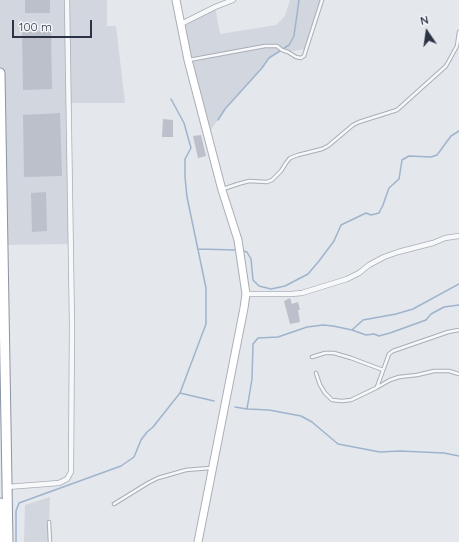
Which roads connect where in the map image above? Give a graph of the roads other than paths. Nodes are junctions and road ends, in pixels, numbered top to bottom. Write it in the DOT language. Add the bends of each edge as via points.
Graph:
graph roads {
  1 [pos="67,0"];
  2 [pos="176,0"];
  3 [pos="233,0"];
  4 [pos="322,0"];
  5 [pos="181,24"];
  6 [pos="459,32"];
  7 [pos="188,60"];
  8 [pos="0,73"];
  9 [pos="222,190"];
  10 [pos="459,236"];
  11 [pos="246,294"];
  12 [pos="459,330"];
  13 [pos="312,357"];
  14 [pos="383,370"];
  15 [pos="316,373"];
  16 [pos="459,374"];
  17 [pos="376,388"];
  18 [pos="213,468"];
  19 [pos="7,487"];
  20 [pos="0,503"];
  21 [pos="114,504"];
  22 [pos="49,522"];
  23 [pos="0,542"];
  24 [pos="8,542"];
  25 [pos="50,542"];
  26 [pos="198,542"];
  1 -- 19 [label="street" via="72,325 71,472 67,479 58,483"];
  2 -- 5 [label="street"];
  3 -- 5 [label="street"];
  4 -- 7 [label="lane" via="304,56 301,58 277,46 265,46"];
  5 -- 7 [label="street"];
  6 -- 9 [label="lane" via="456,46 446,66 397,110 353,125 322,149 290,158 272,180 249,181"];
  7 -- 9 [label="street"];
  8 -- 19 [label="highway"];
  9 -- 11 [label="street" via="238,240"];
  10 -- 11 [label="street" via="398,252 384,257 347,279 302,292"];
  11 -- 18 [label="street"];
  12 -- 14 [label="lane" via="393,351 389,354"];
  13 -- 14 [label="lane" via="334,353"];
  14 -- 17 [label="lane"];
  15 -- 17 [label="lane" via="320,386 332,400 351,400"];
  16 -- 17 [label="lane" via="434,371 399,376"];
  18 -- 21 [label="lane" via="186,470 158,478"];
  18 -- 26 [label="street"];
  19 -- 24 [label="highway"];
  20 -- 23 [label="highway"];
  22 -- 25 [label="lane"];
}
